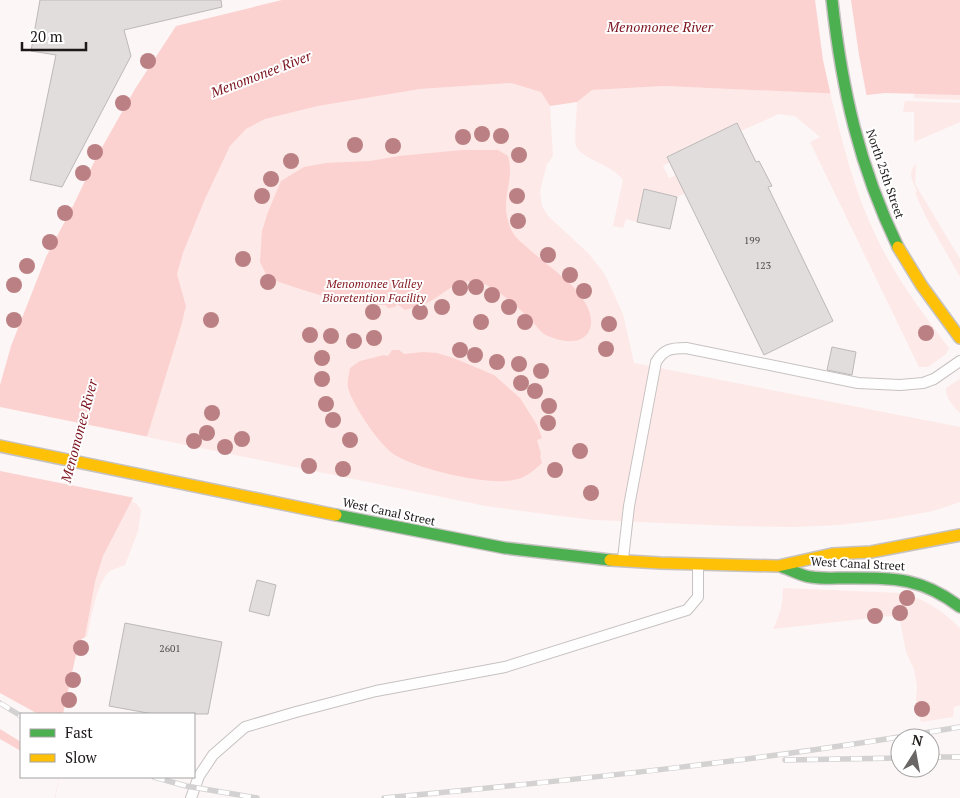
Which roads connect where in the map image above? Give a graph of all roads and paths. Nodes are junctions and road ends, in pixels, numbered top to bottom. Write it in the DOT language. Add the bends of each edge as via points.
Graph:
graph roads {
  1 [pos="832,0"];
  2 [pos="960,338"];
  3 [pos="960,361"];
  4 [pos="0,446"];
  5 [pos="960,535"];
  6 [pos="623,560"];
  7 [pos="698,564"];
  8 [pos="778,566"];
  9 [pos="960,607"];
  10 [pos="191,798"];
  1 -- 2 [label="street, North 25th Street" via="839,58 856,132 876,195 918,280"];
  3 -- 6 [label="lane" via="934,379 900,385 858,383 686,348 670,348 656,362 628,513"];
  4 -- 6 [label="street, West Canal Street" via="453,539 557,555"];
  5 -- 8 [label="street, West Canal Street" via="914,546 832,554"];
  6 -- 7 [label="street, West Canal Street"];
  7 -- 8 [label="street, West Canal Street"];
  7 -- 10 [label="lane" via="698,597 687,610 505,667 376,691 244,727 213,755 199,776"];
  8 -- 9 [label="street, West Canal Street" via="810,576 918,582 947,596"];
}
